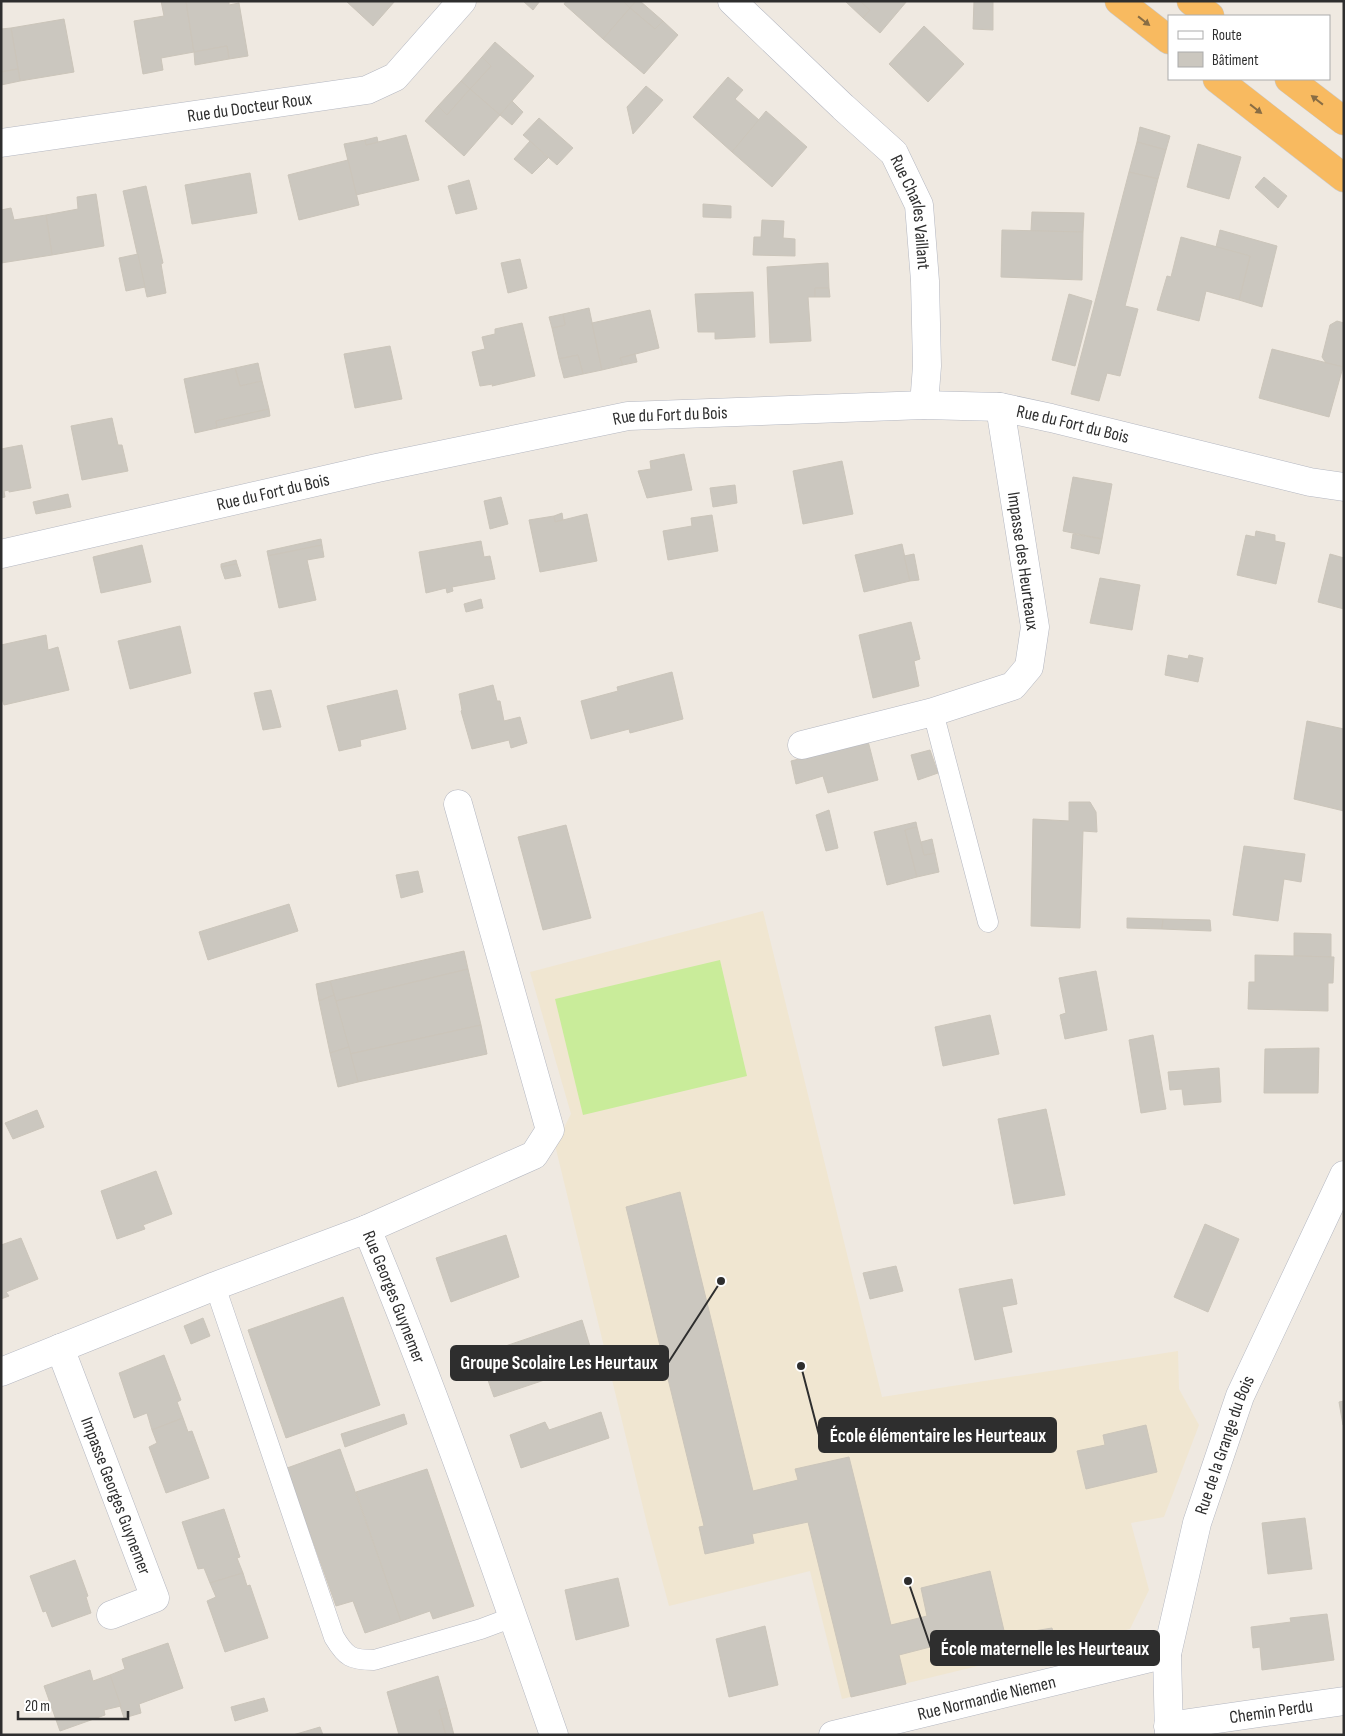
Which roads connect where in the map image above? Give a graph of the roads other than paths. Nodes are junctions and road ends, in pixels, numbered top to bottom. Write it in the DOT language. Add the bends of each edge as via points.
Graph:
graph roads {
  1 [pos="462,1"];
  2 [pos="732,1"];
  3 [pos="1119,1"];
  4 [pos="1191,1"];
  5 [pos="1209,15"];
  6 [pos="1168,39"];
  7 [pos="1218,80"];
  8 [pos="1290,80"];
  9 [pos="1344,121"];
  10 [pos="1,143"];
  11 [pos="1344,178"];
  12 [pos="924,405"];
  13 [pos="1000,407"];
  14 [pos="1344,487"];
  15 [pos="1,554"];
  16 [pos="934,712"];
  17 [pos="802,746"];
  18 [pos="458,804"];
  19 [pos="988,922"];
  20 [pos="1344,1175"];
  21 [pos="368,1230"];
  22 [pos="215,1286"];
  23 [pos="60,1348"];
  24 [pos="1,1372"];
  25 [pos="112,1615"];
  26 [pos="513,1617"];
  27 [pos="1167,1654"];
  28 [pos="1344,1701"];
  29 [pos="1168,1730"];
  30 [pos="554,1735"];
  31 [pos="833,1735"];
  1 -- 10 [label="street, Rue du Docteur Roux" via="396,77 367,90"];
  2 -- 12 [label="street, Rue Charles Vaillant" via="899,161 919,205 927,366"];
  3 -- 6 [label="highway, one-way"];
  4 -- 5 [label="highway"];
  7 -- 11 [label="highway, one-way"];
  9 -- 8 [label="highway, one-way"];
  12 -- 13 [label="street, Rue du Fort du Bois"];
  12 -- 15 [label="street, Rue du Fort du Bois" via="628,416 396,464"];
  13 -- 14 [label="street, Rue du Fort du Bois" via="1310,482"];
  13 -- 16 [label="street, Impasse des Heurteaux" via="1035,627 1029,667 1013,686"];
  16 -- 17 [label="street, Impasse des Heurteaux"];
  16 -- 19 [label="lane"];
  18 -- 21 [label="street" via="550,1130 534,1155"];
  20 -- 27 [label="street, Rue de la Grange du Bois" via="1240,1396 1197,1523"];
  21 -- 22 [label="street, Rue Georges Guynemer"];
  21 -- 26 [label="street, Rue Georges Guynemer" via="404,1318"];
  22 -- 23 [label="street, Rue Georges Guynemer"];
  22 -- 26 [label="lane" via="334,1637 342,1652 358,1660 374,1660"];
  23 -- 24 [label="street, Rue Georges Guynemer"];
  23 -- 25 [label="street, Impasse Georges Guynemer" via="155,1598"];
  26 -- 30 [label="street, Rue Georges Guynemer"];
  27 -- 29 [label="street, Rue de la Grange du Bois"];
  27 -- 31 [label="street, Rue Normandie Niemen"];
  28 -- 29 [label="street, Chemin Perdu"];
}
